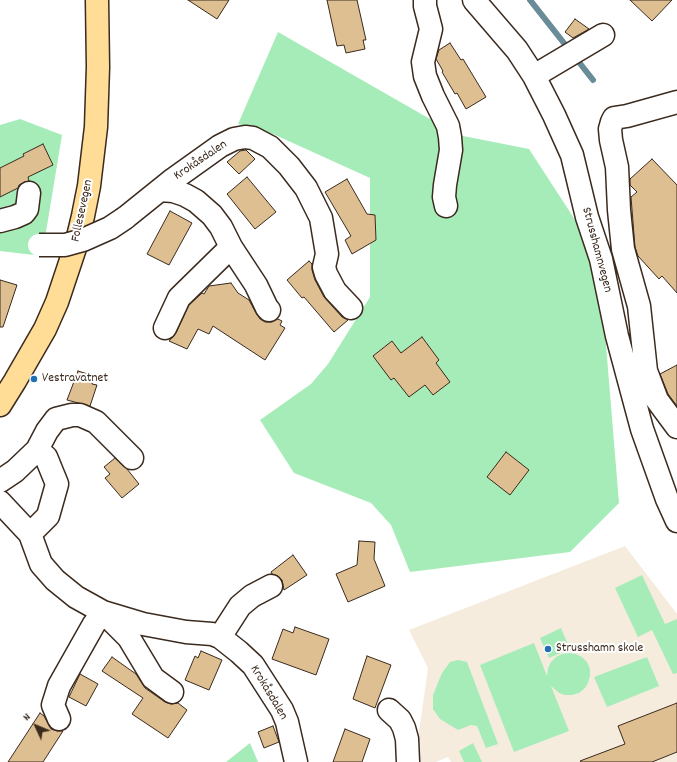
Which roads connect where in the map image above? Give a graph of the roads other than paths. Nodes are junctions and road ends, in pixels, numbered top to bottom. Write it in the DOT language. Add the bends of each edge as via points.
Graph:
graph roads {
  1 [pos="97,0"];
  2 [pos="425,0"];
  3 [pos="474,0"];
  4 [pos="603,35"];
  5 [pos="539,73"];
  6 [pos="677,102"];
  7 [pos="160,190"];
  8 [pos="29,193"];
  9 [pos="446,206"];
  10 [pos="0,221"];
  11 [pos="39,246"];
  12 [pos="231,247"];
  13 [pos="351,308"];
  14 [pos="269,310"];
  15 [pos="165,328"];
  16 [pos="0,405"];
  17 [pos="677,427"];
  18 [pos="37,450"];
  19 [pos="132,458"];
  20 [pos="0,481"];
  21 [pos="0,502"];
  22 [pos="677,521"];
  23 [pos="30,534"];
  24 [pos="271,586"];
  25 [pos="103,612"];
  26 [pos="220,637"];
  27 [pos="172,692"];
  28 [pos="389,710"];
  29 [pos="59,719"];
  30 [pos="296,762"];
  31 [pos="408,762"];
  1 -- 16 [label="main road, Follesevegen" via="96,127 89,186 80,230 67,274 45,329"];
  2 -- 9 [label="street" via="431,29 423,62 433,96 448,126 450,137 451,150 444,185"];
  3 -- 5 [label="street, Strusshamnvegen"];
  4 -- 5 [label="street"];
  5 -- 22 [label="street, Strusshamnvegen" via="572,155 587,217 601,259 617,336 642,430"];
  6 -- 17 [label="street, Strusshamnvegen" via="614,118 610,129 623,249 639,306 646,371 657,400"];
  7 -- 11 [label="street, Krokåsdalen, bridge" via="110,228 84,240 65,245"];
  7 -- 12 [label="street, Krokåsdalen" via="173,191 196,201 212,215"];
  7 -- 13 [label="street, Krokåsdalen" via="220,146 234,139 253,138 270,147 306,188 321,218 327,254 324,267 326,274 335,291"];
  8 -- 10 [label="street" via="24,213"];
  12 -- 14 [label="street, Krokåsdalen"];
  12 -- 15 [label="street" via="179,298"];
  18 -- 19 [label="street" via="56,419 80,414 96,422"];
  18 -- 20 [label="street"];
  18 -- 23 [label="street" via="46,457 57,484 48,516"];
  21 -- 23 [label="street, Krokåsdalen"];
  23 -- 25 [label="street, Krokåsdalen" via="41,564 55,580 76,597"];
  24 -- 26 [label="street" via="240,606"];
  25 -- 26 [label="street, Krokåsdalen" via="143,624"];
  25 -- 27 [label="street, Krokåsdalen" via="130,638 153,678"];
  25 -- 29 [label="street" via="59,686 53,705"];
  26 -- 30 [label="street, Krokåsdalen" via="248,660 265,682 282,710"];
  28 -- 31 [label="street" via="400,720 404,728"];
}
